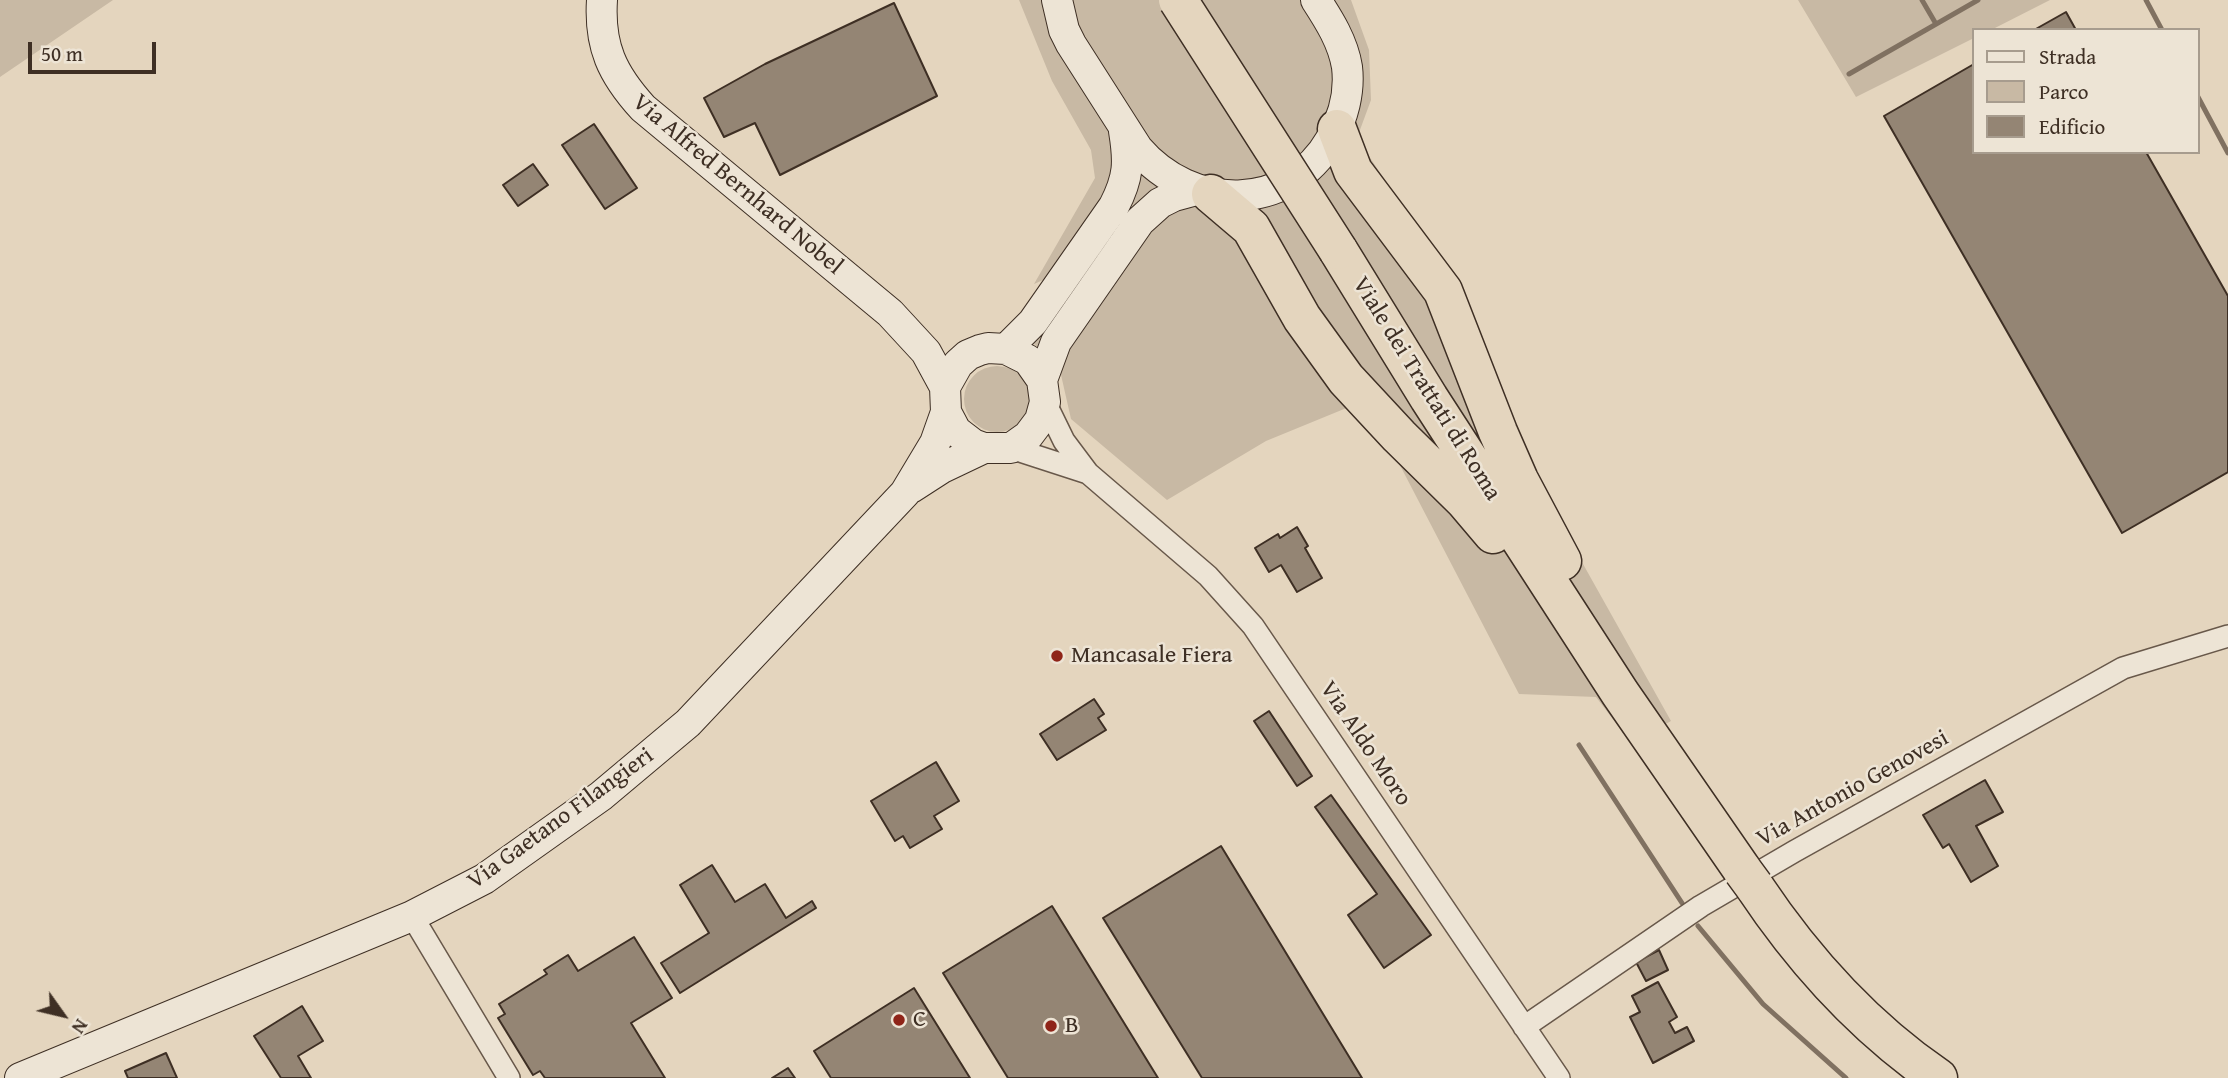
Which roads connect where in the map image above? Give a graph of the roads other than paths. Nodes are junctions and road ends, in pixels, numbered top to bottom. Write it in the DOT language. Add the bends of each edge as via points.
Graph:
graph roads {
  1 [pos="602,0"];
  2 [pos="1057,0"];
  3 [pos="1178,0"];
  4 [pos="1199,0"];
  5 [pos="1316,0"];
  6 [pos="1123,127"];
  7 [pos="1337,130"];
  8 [pos="1204,192"];
  9 [pos="1345,246"];
  10 [pos="890,313"];
  11 [pos="993,349"];
  12 [pos="1044,391"];
  13 [pos="946,399"];
  14 [pos="997,448"];
  15 [pos="1088,473"];
  16 [pos="905,493"];
  17 [pos="2228,636"];
  18 [pos="1624,690"];
  19 [pos="412,916"];
  20 [pos="1524,1027"];
  21 [pos="19,1078"];
  22 [pos="509,1078"];
  23 [pos="1559,1078"];
  24 [pos="1938,1078"];
  1 -- 10 [label="street, Via Alfred Bernhard Nobel" via="606,52 626,90"];
  2 -- 6 [label="street" via="1063,30"];
  3 -- 9 [label="highway, Viale dei Trattati di Roma, bridge"];
  4 -- 9 [label="highway, Viale dei Trattati di Roma"];
  5 -- 7 [label="street" via="1336,34 1347,66 1347,96"];
  6 -- 8 [label="street" via="1162,173"];
  6 -- 11 [label="street" via="1129,162 1114,206 1033,323"];
  7 -- 8 [label="street" via="1315,161 1281,185 1232,197"];
  7 -- 18 [label="highway" via="1353,171 1443,291 1520,481 1604,633"];
  8 -- 12 [label="street" via="1174,196 1140,221 1056,342"];
  8 -- 18 [label="highway" via="1251,228 1302,318 1346,379 1465,501 1588,661"];
  9 -- 18 [label="highway, Viale dei Trattati di Roma" via="1429,398"];
  10 -- 11 [label="street, Via Alfred Bernhard Nobel" via="940,340"];
  10 -- 13 [label="street, Via Alfred Bernhard Nobel" via="926,352"];
  11 -- 12 [label="street" via="1028,360"];
  11 -- 13 [label="street" via="968,355 958,363"];
  12 -- 14 [label="street" via="1040,420 1028,436"];
  12 -- 15 [label="street, Via Aldo Moro" via="1064,441"];
  13 -- 14 [label="street" via="956,431 974,444"];
  13 -- 16 [label="street, Via Gaetano Filangieri" via="935,443"];
  14 -- 15 [label="street, Via Aldo Moro"];
  14 -- 16 [label="street, Via Gaetano Filangieri" via="942,468"];
  15 -- 20 [label="street, Via Aldo Moro" via="1208,576 1253,626"];
  16 -- 19 [label="street, Via Gaetano Filangieri" via="669,741 484,879"];
  17 -- 20 [label="street, Via Antonio Genovesi" via="2123,668 1795,850 1679,919"];
  18 -- 24 [label="highway, Viale dei Trattati di Roma" via="1663,757 1782,928 1830,984"];
  19 -- 21 [label="street, Via Gaetano Filangieri"];
  19 -- 22 [label="street"];
  20 -- 23 [label="street, Via Aldo Moro"];
}
